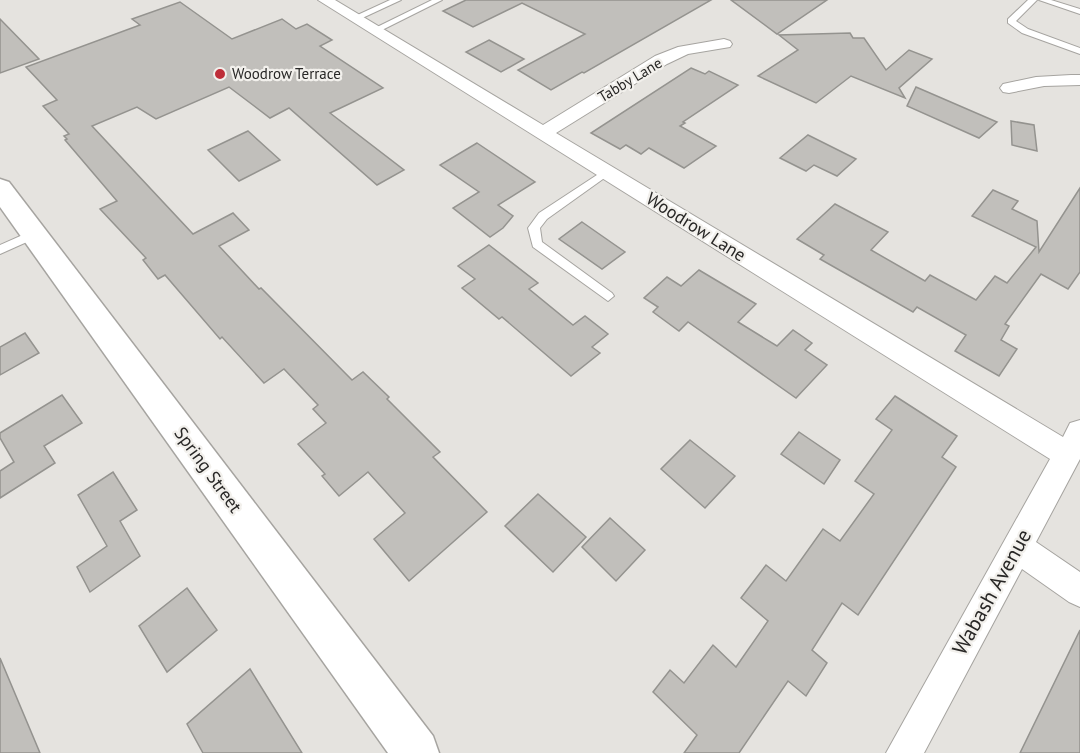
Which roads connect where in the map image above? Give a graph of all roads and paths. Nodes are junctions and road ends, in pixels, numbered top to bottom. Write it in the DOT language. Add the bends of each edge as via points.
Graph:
graph roads {
  1 [pos="325,0"];
  2 [pos="397,0"];
  3 [pos="438,0"];
  4 [pos="1033,0"];
  5 [pos="1043,0"];
  6 [pos="1080,12"];
  7 [pos="355,18"];
  8 [pos="375,30"];
  9 [pos="724,44"];
  10 [pos="1080,51"];
  11 [pos="1080,80"];
  12 [pos="1009,88"];
  13 [pos="542,133"];
  14 [pos="606,172"];
  15 [pos="0,188"];
  16 [pos="34,234"];
  17 [pos="0,250"];
  18 [pos="608,296"];
  19 [pos="1074,443"];
  20 [pos="1017,547"];
  21 [pos="1080,591"];
  22 [pos="416,753"];
  23 [pos="904,753"];
  1 -- 7 [label="street, Woodrow Lane"];
  2 -- 7 [label="lane"];
  3 -- 8 [label="lane"];
  4 -- 10 [label="lane" via="1011,21 1025,31"];
  5 -- 6 [label="lane"];
  7 -- 8 [label="street, Woodrow Lane"];
  8 -- 13 [label="street, Woodrow Lane"];
  9 -- 13 [label="street, Tabby Lane" via="684,50 661,60"];
  11 -- 12 [label="street" via="1035,81"];
  13 -- 14 [label="street, Woodrow Lane"];
  14 -- 18 [label="lane" via="543,216 534,228 537,244"];
  14 -- 19 [label="street, Woodrow Lane"];
  15 -- 16 [label="street, Spring Street"];
  16 -- 17 [label="lane"];
  16 -- 22 [label="street, Spring Street"];
  19 -- 20 [label="street, Wabash Avenue"];
  20 -- 21 [label="street"];
  20 -- 23 [label="street, Wabash Avenue"];
}
